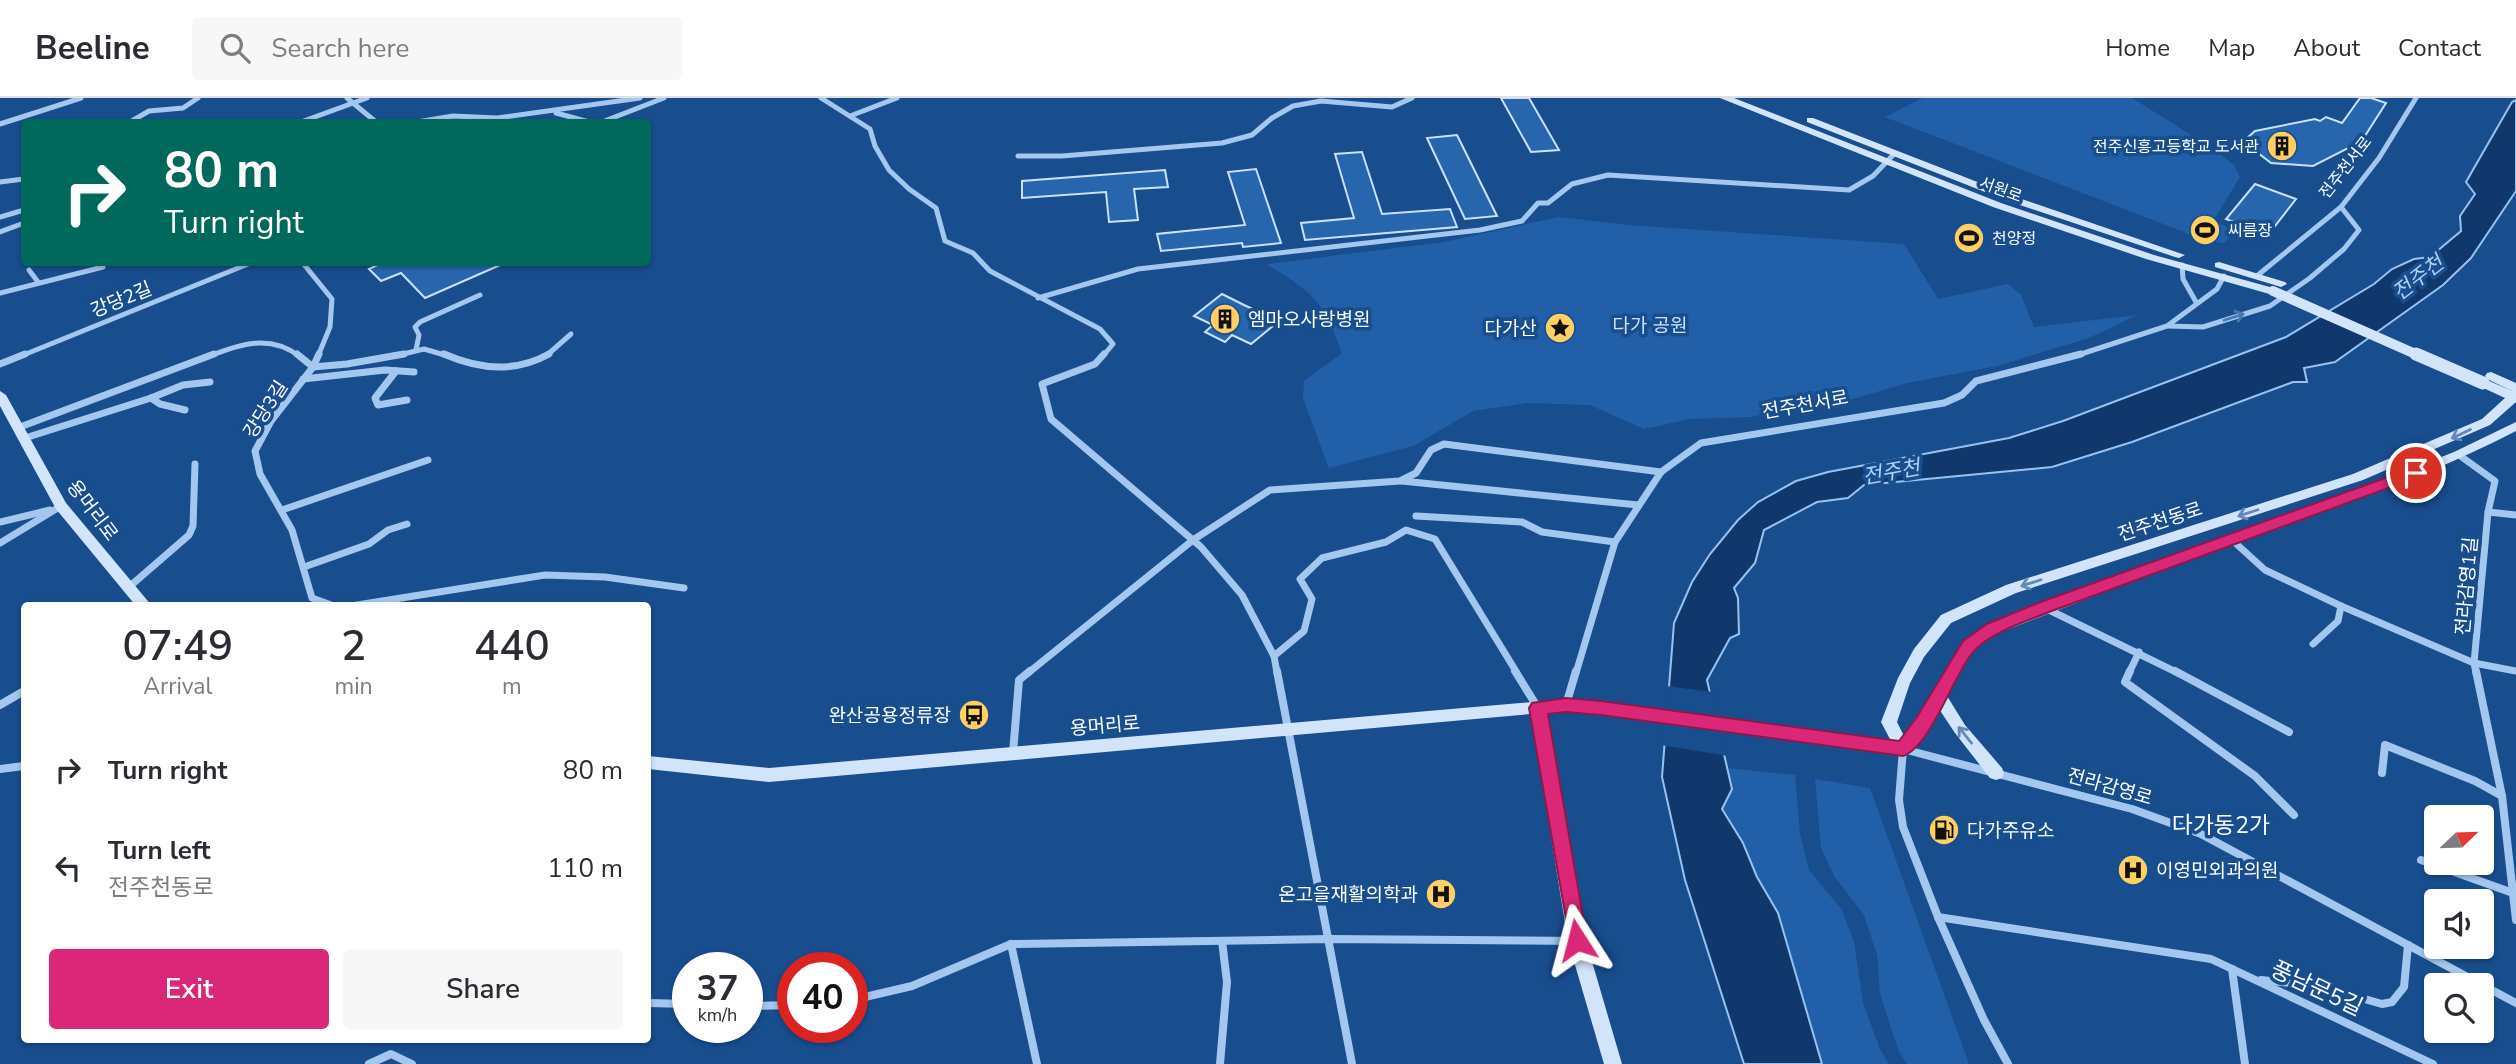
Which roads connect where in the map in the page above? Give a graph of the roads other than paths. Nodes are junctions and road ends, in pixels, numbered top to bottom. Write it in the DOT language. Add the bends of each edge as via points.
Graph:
graph roads {
  1 [pos="81,98"];
  2 [pos="198,98"];
  3 [pos="347,98"];
  4 [pos="367,98"];
  5 [pos="640,98"];
  6 [pos="664,98"];
  7 [pos="821,98"];
  8 [pos="897,98"];
  9 [pos="1412,98"];
  10 [pos="1725,98"];
  11 [pos="1752,98"];
  12 [pos="2416,98"];
  13 [pos="352,103"];
  14 [pos="552,111"];
  15 [pos="850,116"];
  16 [pos="135,119"];
  17 [pos="308,119"];
  18 [pos="372,119"];
  19 [pos="435,119"];
  20 [pos="579,119"];
  21 [pos="610,119"];
  22 [pos="0,124"];
  23 [pos="1018,156"];
  24 [pos="1891,157"];
  25 [pos="21,178"];
  26 [pos="0,182"];
  27 [pos="2341,207"];
  28 [pos="21,211"];
  29 [pos="0,217"];
  30 [pos="21,224"];
  31 [pos="0,232"];
  32 [pos="2182,265"];
  33 [pos="243,266"];
  34 [pos="305,266"];
  35 [pos="103,267"];
  36 [pos="29,270"];
  37 [pos="2258,275"];
  38 [pos="2224,276"];
  39 [pos="38,282"];
  40 [pos="2277,287"];
  41 [pos="0,293"];
  42 [pos="481,295"];
  43 [pos="1038,298"];
  44 [pos="2196,302"];
  45 [pos="2167,326"];
  46 [pos="571,334"];
  47 [pos="415,350"];
  48 [pos="0,364"];
  49 [pos="313,366"];
  50 [pos="396,371"];
  51 [pos="414,372"];
  52 [pos="303,379"];
  53 [pos="210,382"];
  54 [pos="2515,394"];
  55 [pos="0,395"];
  56 [pos="151,398"];
  57 [pos="407,400"];
  58 [pos="185,410"];
  59 [pos="2516,426"];
  60 [pos="23,433"];
  61 [pos="2459,455"];
  62 [pos="428,460"];
  63 [pos="195,464"];
  64 [pos="1661,472"];
  65 [pos="1400,481"];
  66 [pos="1639,505"];
  67 [pos="61,506"];
  68 [pos="282,510"];
  69 [pos="2488,512"];
  70 [pos="2516,515"];
  71 [pos="1416,516"];
  72 [pos="0,522"];
  73 [pos="407,524"];
  74 [pos="2231,538"];
  75 [pos="1194,540"];
  76 [pos="1615,541"];
  77 [pos="0,543"];
  78 [pos="304,566"];
  79 [pos="130,587"];
  80 [pos="684,588"];
  81 [pos="142,602"];
  82 [pos="323,602"];
  83 [pos="376,602"];
  84 [pos="2341,606"];
  85 [pos="2044,607"];
  86 [pos="2313,644"];
  87 [pos="2139,652"];
  88 [pos="1274,656"];
  89 [pos="2474,663"];
  90 [pos="2516,671"];
  91 [pos="21,693"];
  92 [pos="1938,694"];
  93 [pos="0,705"];
  94 [pos="1566,705"];
  95 [pos="1538,708"];
  96 [pos="1289,728"];
  97 [pos="2289,732"];
  98 [pos="1903,749"];
  99 [pos="1013,753"];
  100 [pos="651,763"];
  101 [pos="21,766"];
  102 [pos="0,769"];
  103 [pos="1996,773"];
  104 [pos="2382,773"];
  105 [pos="2502,796"];
  106 [pos="2294,815"];
  107 [pos="2421,860"];
  108 [pos="2513,893"];
  109 [pos="1938,917"];
  110 [pos="2516,920"];
  111 [pos="1329,939"];
  112 [pos="1577,940"];
  113 [pos="1222,941"];
  114 [pos="1011,944"];
  115 [pos="2408,945"];
  116 [pos="2232,969"];
  117 [pos="2254,979"];
  118 [pos="868,999"];
  119 [pos="651,1003"];
  120 [pos="2516,1003"];
  121 [pos="672,1004"];
  122 [pos="369,1064"];
  123 [pos="412,1064"];
  124 [pos="1037,1064"];
  125 [pos="1220,1064"];
  126 [pos="1352,1064"];
  127 [pos="1613,1064"];
  128 [pos="2008,1064"];
  129 [pos="2245,1064"];
  130 [pos="2433,1064"];
  1 -- 22 [label="street"];
  2 -- 16 [label="street" via="183,108 149,111"];
  3 -- 13 [label="street"];
  4 -- 13 [label="street"];
  5 -- 14 [label="street"];
  6 -- 21 [label="street"];
  7 -- 15 [label="street"];
  8 -- 15 [label="street"];
  9 -- 23 [label="street" via="1392,107 1321,101 1293,106 1252,135 1222,143"];
  10 -- 24 [label="street, 서원로"];
  11 -- 24 [label="street, 서원로"];
  12 -- 27 [label="street, 전주천서로" via="2379,158"];
  13 -- 17 [label="street"];
  13 -- 18 [label="street"];
  14 -- 19 [label="street"];
  14 -- 20 [label="street"];
  15 -- 43 [label="street" via="870,129 873,145 888,170 933,204 944,242 973,253 990,271"];
  24 -- 32 [label="street, 서원로" via="1997,205"];
  24 -- 37 [label="street, 서원로" via="2165,251"];
  24 -- 43 [label="street" via="1873,176 1849,190 1608,175 1572,184 1548,203 1538,203 1522,221 1490,228 1138,269"];
  25 -- 26 [label="street"];
  27 -- 37 [label="street, 전주천서로"];
  45 -- 27 [label="street, one-way" via="2203,327 2270,306 2344,249 2359,230"];
  28 -- 29 [label="street"];
  30 -- 31 [label="street"];
  32 -- 38 [label="street, 서원로"];
  32 -- 44 [label="street" via="2183,279"];
  33 -- 48 [label="street, 강당2길"];
  34 -- 49 [label="street, 강당3길" via="332,299 330,327"];
  35 -- 39 [label="street"];
  36 -- 39 [label="street"];
  37 -- 40 [label="street, 서원로"];
  38 -- 40 [label="street, 서원로"];
  38 -- 44 [label="street, 전주천서로" via="2217,289"];
  39 -- 41 [label="street"];
  40 -- 54 [label="street, bridge"];
  42 -- 47 [label="street" via="420,322 415,327 419,335"];
  43 -- 75 [label="street" via="1100,329 1114,344 1095,364 1042,384 1051,419"];
  44 -- 45 [label="street, 전주천서로"];
  45 -- 64 [label="street, 전주천서로" via="2049,364 1976,381 1962,395 1944,403 1701,443"];
  46 -- 47 [label="street" via="558,350 543,358 504,368 486,367 442,351"];
  47 -- 49 [label="street" via="340,367"];
  49 -- 52 [label="street, 강당3길"];
  49 -- 60 [label="street" via="292,348 267,341 240,345"];
  50 -- 51 [label="street"];
  50 -- 52 [label="street"];
  50 -- 57 [label="street" via="375,398 378,405"];
  52 -- 68 [label="street, 강당3길" via="255,451 260,474"];
  53 -- 56 [label="street" via="183,385"];
  54 -- 98 [label="street, 전주천동로, one-way" via="2486,422 2358,477 2011,589 1946,620 1919,653 1889,722"];
  55 -- 60 [label="street, 용머리로"];
  56 -- 58 [label="street"];
  56 -- 60 [label="street"];
  59 -- 61 [label="street, 전주천동로"];
  60 -- 67 [label="street, 용머리로"];
  61 -- 69 [label="street, 전라감영1길" via="2495,481"];
  61 -- 74 [label="street, 전주천동로" via="2343,501"];
  62 -- 68 [label="street"];
  63 -- 79 [label="street" via="189,535"];
  64 -- 65 [label="street" via="1444,444 1431,450 1416,473"];
  64 -- 66 [label="street, 전주천서로"];
  65 -- 66 [label="street"];
  65 -- 75 [label="street" via="1270,490"];
  66 -- 76 [label="street, 전주천서로"];
  67 -- 72 [label="street"];
  67 -- 77 [label="street"];
  67 -- 79 [label="street, 용머리로"];
  68 -- 78 [label="street, 강당3길"];
  69 -- 70 [label="street, 전라감영1길"];
  69 -- 89 [label="street, 전라감영1길"];
  71 -- 76 [label="street" via="1522,522 1542,532"];
  73 -- 78 [label="street" via="388,530 369,544"];
  74 -- 84 [label="street" via="2265,570"];
  74 -- 85 [label="street, 전주천동로"];
  75 -- 88 [label="street" via="1242,595"];
  75 -- 99 [label="street" via="1019,680"];
  76 -- 94 [label="street, 전주천서로"];
  78 -- 82 [label="street, 강당3길" via="312,598"];
  79 -- 81 [label="street, 용머리로"];
  80 -- 83 [label="street" via="605,577 545,575"];
  84 -- 86 [label="street" via="2339,621"];
  84 -- 89 [label="street, 전라감영1길"];
  85 -- 87 [label="street"];
  85 -- 92 [label="street, 전주천동로" via="1969,645"];
  87 -- 97 [label="street"];
  87 -- 106 [label="street" via="2125,682 2255,776"];
  88 -- 95 [label="street" via="1304,631 1312,599 1300,579 1322,558 1386,541 1406,530 1435,539"];
  88 -- 96 [label="street"];
  89 -- 90 [label="street, 전라감영1길"];
  89 -- 105 [label="street, 전라감영1길"];
  91 -- 93 [label="street"];
  92 -- 98 [label="street, 전주천동로"];
  103 -- 92 [label="street, one-way"];
  94 -- 95 [label="street, 용머리로"];
  94 -- 98 [label="street, 용머리로"];
  95 -- 96 [label="street, 용머리로"];
  95 -- 112 [label="street"];
  96 -- 99 [label="street, 용머리로"];
  96 -- 111 [label="street"];
  98 -- 103 [label="street, 전라감영로"];
  98 -- 109 [label="street, 전주천동로" via="1899,800 1903,827"];
  99 -- 100 [label="street, 용머리로" via="769,775"];
  101 -- 102 [label="street"];
  103 -- 115 [label="street, 전라감영로" via="2132,809 2201,834"];
  104 -- 105 [label="street" via="2385,745"];
  105 -- 108 [label="street, 전라감영1길"];
  107 -- 108 [label="street"];
  108 -- 110 [label="street, 전라감영1길"];
  109 -- 116 [label="street, 풍남문5길" via="2211,959"];
  109 -- 128 [label="street, 전주천동로"];
  111 -- 112 [label="street"];
  111 -- 113 [label="street"];
  111 -- 126 [label="street"];
  112 -- 127 [label="street"];
  113 -- 114 [label="street"];
  113 -- 125 [label="street" via="1227,982"];
  114 -- 118 [label="street"];
  114 -- 124 [label="street"];
  115 -- 117 [label="street" via="2404,987 2392,1002 2382,1004 2319,986"];
  115 -- 120 [label="street, 전라감영로"];
  116 -- 117 [label="street, 풍남문5길"];
  116 -- 129 [label="street"];
  117 -- 130 [label="street, 풍남문5길"];
  119 -- 121 [label="street"];
  122 -- 123 [label="street" via="391,1054"];
}
